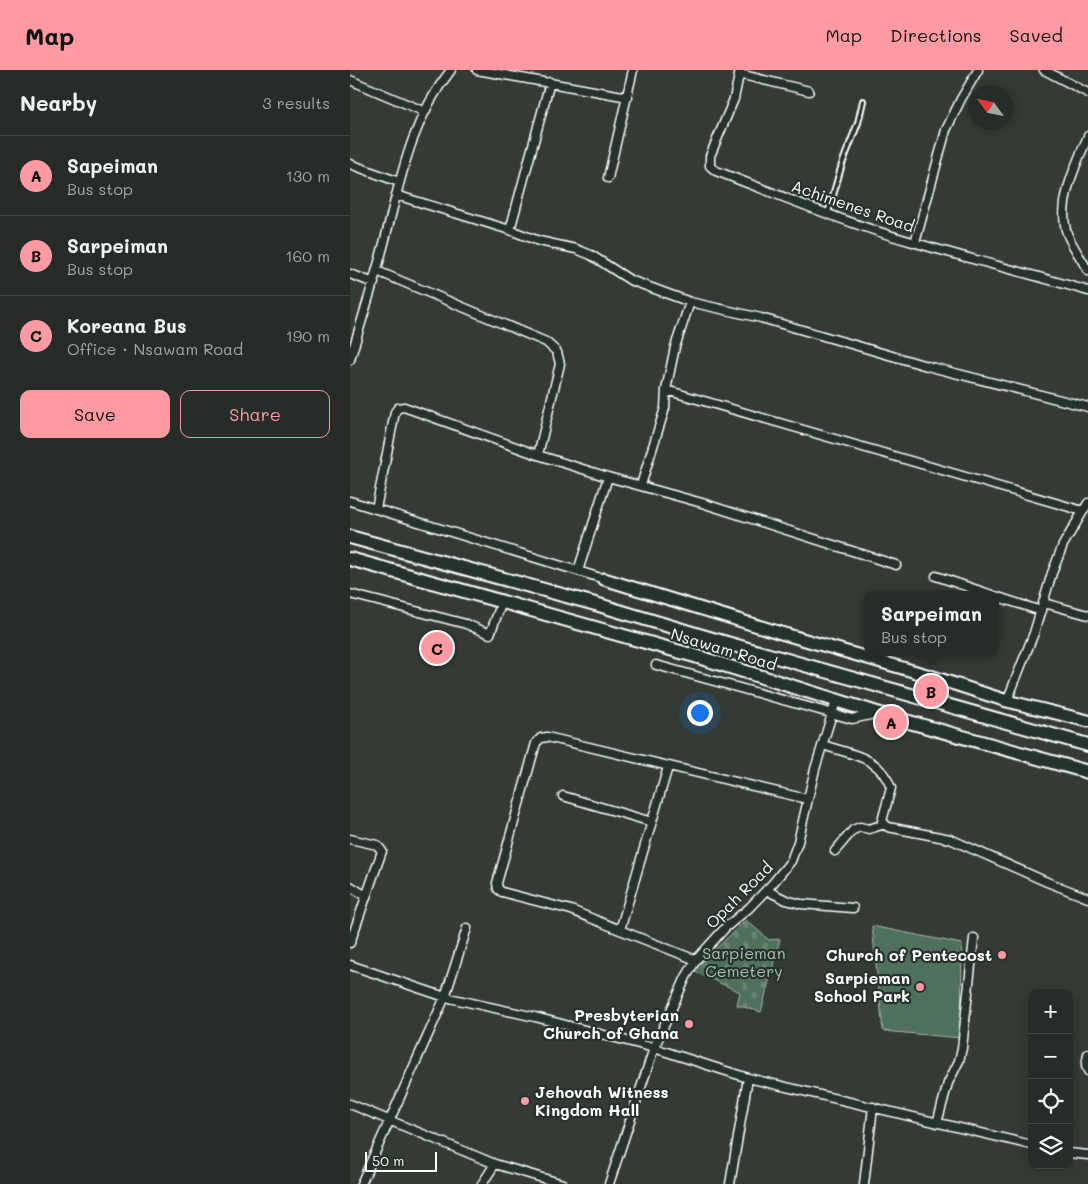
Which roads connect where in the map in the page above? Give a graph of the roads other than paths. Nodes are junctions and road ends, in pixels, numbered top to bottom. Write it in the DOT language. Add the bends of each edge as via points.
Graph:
graph roads {
  1 [pos="450,70"];
  2 [pos="477,70"];
  3 [pos="634,70"];
  4 [pos="978,70"];
  5 [pos="1044,70"];
  6 [pos="739,72"];
  7 [pos="350,80"];
  8 [pos="550,82"];
  9 [pos="809,92"];
  10 [pos="1088,93"];
  11 [pos="628,97"];
  12 [pos="863,100"];
  13 [pos="424,111"];
  14 [pos="1088,136"];
  15 [pos="350,164"];
  16 [pos="608,178"];
  17 [pos="399,182"];
  18 [pos="396,195"];
  19 [pos="828,213"];
  20 [pos="510,230"];
  21 [pos="915,243"];
  22 [pos="377,271"];
  23 [pos="1088,271"];
  24 [pos="350,274"];
  25 [pos="374,283"];
  26 [pos="1088,291"];
  27 [pos="690,302"];
  28 [pos="350,360"];
  29 [pos="666,390"];
  30 [pos="1088,407"];
  31 [pos="538,455"];
  32 [pos="608,477"];
  33 [pos="641,485"];
  34 [pos="350,501"];
  35 [pos="1088,503"];
  36 [pos="376,509"];
  37 [pos="1083,511"];
  38 [pos="350,537"];
  39 [pos="350,560"];
  40 [pos="896,565"];
  41 [pos="578,571"];
  42 [pos="936,576"];
  43 [pos="604,579"];
  44 [pos="982,591"];
  45 [pos="350,594"];
  46 [pos="999,597"];
  47 [pos="502,602"];
  48 [pos="1044,603"];
  49 [pos="1041,611"];
  50 [pos="1088,614"];
  51 [pos="656,665"];
  52 [pos="1007,701"];
  53 [pos="835,707"];
  54 [pos="1088,721"];
  55 [pos="823,745"];
  56 [pos="1088,745"];
  57 [pos="668,767"];
  58 [pos="1088,772"];
  59 [pos="563,796"];
  60 [pos="807,799"];
  61 [pos="652,822"];
  62 [pos="885,824"];
  63 [pos="350,839"];
  64 [pos="836,851"];
  65 [pos="350,886"];
  66 [pos="766,890"];
  67 [pos="366,896"];
  68 [pos="1088,898"];
  69 [pos="853,908"];
  70 [pos="467,928"];
  71 [pos="620,930"];
  72 [pos="974,938"];
  73 [pos="350,943"];
  74 [pos="696,960"];
  75 [pos="350,965"];
  76 [pos="445,997"];
  77 [pos="654,1048"];
  78 [pos="1088,1054"];
  79 [pos="1088,1072"];
  80 [pos="748,1078"];
  81 [pos="350,1104"];
  82 [pos="873,1108"];
  83 [pos="391,1120"];
  84 [pos="937,1123"];
  85 [pos="1028,1144"];
  86 [pos="1073,1153"];
  87 [pos="1088,1155"];
  88 [pos="495,1164"];
  89 [pos="361,1184"];
  90 [pos="482,1184"];
  91 [pos="563,1184"];
  92 [pos="609,1184"];
  93 [pos="730,1184"];
  94 [pos="864,1184"];
  1 -- 13 [label="street"];
  2 -- 8 [label="street"];
  3 -- 11 [label="street"];
  4 -- 21 [label="street" via="946,130"];
  5 -- 10 [label="street"];
  6 -- 9 [label="street"];
  6 -- 19 [label="street, Achimenes Road" via="734,99 710,156 710,166"];
  7 -- 13 [label="street"];
  8 -- 11 [label="street"];
  8 -- 20 [label="street"];
  11 -- 16 [label="street"];
  12 -- 19 [label="lane"];
  13 -- 17 [label="street"];
  14 -- 23 [label="street" via="1068,188 1064,212 1066,230"];
  15 -- 17 [label="street"];
  17 -- 18 [label="street"];
  18 -- 20 [label="street"];
  18 -- 22 [label="street"];
  19 -- 21 [label="street, Achimenes Road"];
  20 -- 27 [label="street" via="539,241 576,249 630,280"];
  21 -- 26 [label="street, Achimenes Road"];
  22 -- 25 [label="street"];
  22 -- 31 [label="street" via="546,342 557,352 560,364"];
  24 -- 25 [label="street"];
  25 -- 28 [label="street"];
  27 -- 29 [label="street" via="675,347"];
  27 -- 30 [label="street" via="761,318"];
  29 -- 33 [label="street" via="664,408"];
  29 -- 37 [label="street"];
  31 -- 32 [label="street"];
  31 -- 36 [label="street" via="404,407 398,408"];
  32 -- 33 [label="street"];
  32 -- 41 [label="street"];
  33 -- 40 [label="street"];
  34 -- 36 [label="street"];
  35 -- 37 [label="street"];
  36 -- 41 [label="street"];
  37 -- 48 [label="street" via="1063,545"];
  38 -- 56 [label="highway, Nsawam Road"];
  39 -- 47 [label="highway, Nsawam Road"];
  41 -- 43 [label="street"];
  42 -- 44 [label="street"];
  43 -- 52 [label="main road"];
  45 -- 47 [label="street" via="466,624 490,634"];
  46 -- 49 [label="street"];
  47 -- 53 [label="highway, Nsawam Road" via="712,661"];
  48 -- 49 [label="street"];
  48 -- 50 [label="street"];
  49 -- 52 [label="street"];
  51 -- 53 [label="street"];
  52 -- 54 [label="main road"];
  53 -- 55 [label="street, Opah Road"];
  53 -- 58 [label="highway, Nsawam Road" via="876,714"];
  55 -- 60 [label="street, Opah Road"];
  55 -- 62 [label="street" via="872,761 883,771 891,788 882,821"];
  57 -- 60 [label="street"];
  57 -- 61 [label="street"];
  57 -- 71 [label="street" via="547,737 536,743 498,889 570,910"];
  59 -- 61 [label="street"];
  60 -- 66 [label="street, Opah Road" via="791,861"];
  61 -- 71 [label="street"];
  62 -- 64 [label="street" via="854,830"];
  62 -- 68 [label="street" via="950,839"];
  63 -- 67 [label="street" via="376,845 382,851"];
  65 -- 67 [label="street"];
  66 -- 69 [label="street" via="801,904"];
  66 -- 74 [label="street, Opah Road"];
  67 -- 73 [label="street"];
  70 -- 76 [label="street"];
  71 -- 74 [label="street"];
  72 -- 84 [label="street" via="962,1048"];
  74 -- 77 [label="street, Opah Road"];
  75 -- 76 [label="street"];
  76 -- 77 [label="street"];
  76 -- 83 [label="street"];
  77 -- 80 [label="street"];
  77 -- 92 [label="street, Opah Road"];
  78 -- 79 [label="street"];
  80 -- 82 [label="street"];
  80 -- 93 [label="street"];
  81 -- 83 [label="street"];
  82 -- 84 [label="street"];
  82 -- 94 [label="street"];
  83 -- 88 [label="street"];
  83 -- 89 [label="street"];
  84 -- 85 [label="street"];
  86 -- 87 [label="street"];
  88 -- 90 [label="street"];
  88 -- 91 [label="street"];
}
